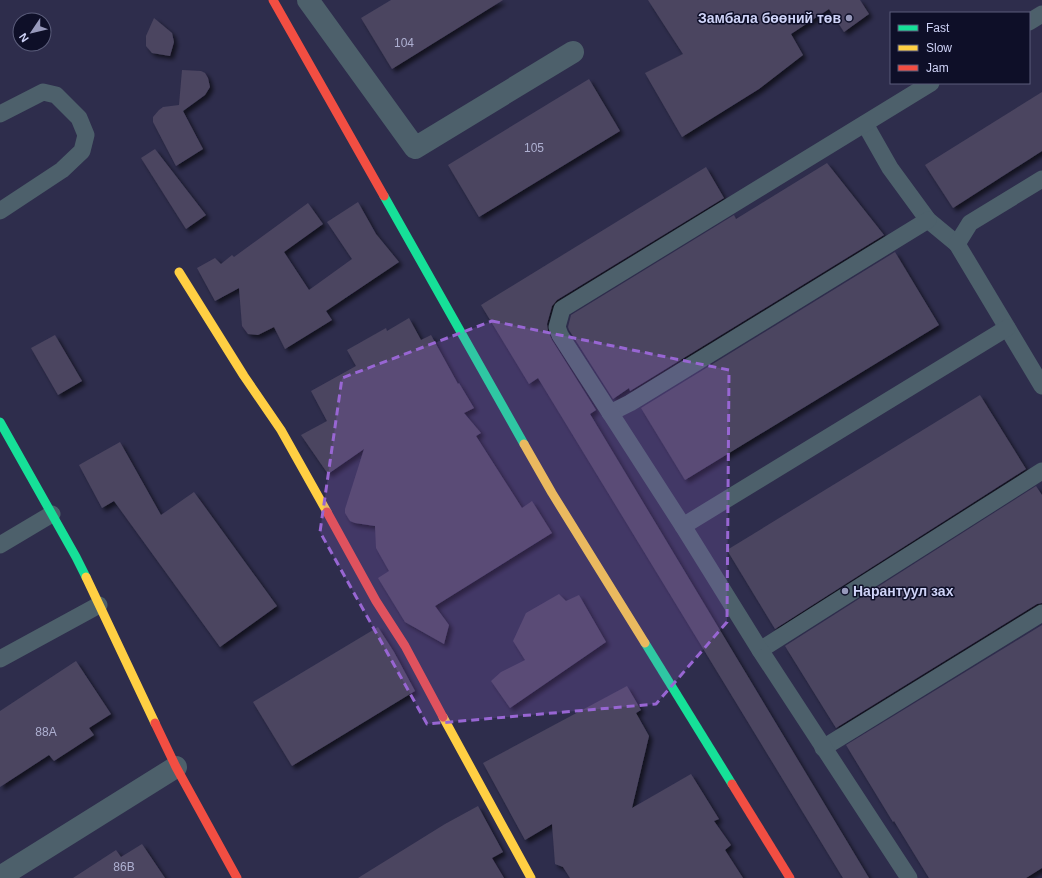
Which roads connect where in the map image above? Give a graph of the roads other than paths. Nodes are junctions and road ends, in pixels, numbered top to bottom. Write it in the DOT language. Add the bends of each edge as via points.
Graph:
graph roads {
  1 [pos="273,0"];
  2 [pos="315,2"];
  3 [pos="1042,14"];
  4 [pos="1030,21"];
  5 [pos="573,52"];
  6 [pos="930,84"];
  7 [pos="0,114"];
  8 [pos="865,124"];
  9 [pos="1042,179"];
  10 [pos="0,211"];
  11 [pos="928,220"];
  12 [pos="957,244"];
  13 [pos="179,272"];
  14 [pos="1007,328"];
  15 [pos="1042,386"];
  16 [pos="610,413"];
  17 [pos="0,422"];
  18 [pos="1042,471"];
  19 [pos="52,514"];
  20 [pos="683,526"];
  21 [pos="0,545"];
  22 [pos="98,605"];
  23 [pos="1042,613"];
  24 [pos="760,650"];
  25 [pos="0,659"];
  26 [pos="823,748"];
  27 [pos="176,767"];
  28 [pos="0,876"];
  29 [pos="237,878"];
  30 [pos="531,878"];
  31 [pos="790,878"];
  32 [pos="909,878"];
  1 -- 31 [label="street" via="552,493"];
  2 -- 5 [label="street" via="415,148"];
  3 -- 4 [label="lane"];
  6 -- 8 [label="lane"];
  7 -- 10 [label="lane" via="43,92 56,95 79,118 86,136 82,151 62,170"];
  8 -- 11 [label="lane" via="890,168"];
  8 -- 16 [label="lane" via="562,309 557,327 560,335"];
  9 -- 12 [label="lane" via="970,223"];
  11 -- 12 [label="lane"];
  11 -- 16 [label="lane"];
  12 -- 14 [label="lane"];
  13 -- 30 [label="street" via="281,430 376,601 405,646"];
  14 -- 15 [label="lane"];
  14 -- 20 [label="lane"];
  16 -- 20 [label="lane"];
  17 -- 19 [label="street"];
  18 -- 24 [label="lane"];
  19 -- 21 [label="lane"];
  19 -- 22 [label="street" via="76,557"];
  20 -- 24 [label="lane"];
  22 -- 25 [label="lane"];
  22 -- 27 [label="street"];
  23 -- 26 [label="lane"];
  24 -- 26 [label="lane"];
  26 -- 32 [label="lane"];
  27 -- 28 [label="street"];
  27 -- 29 [label="street"];
}
